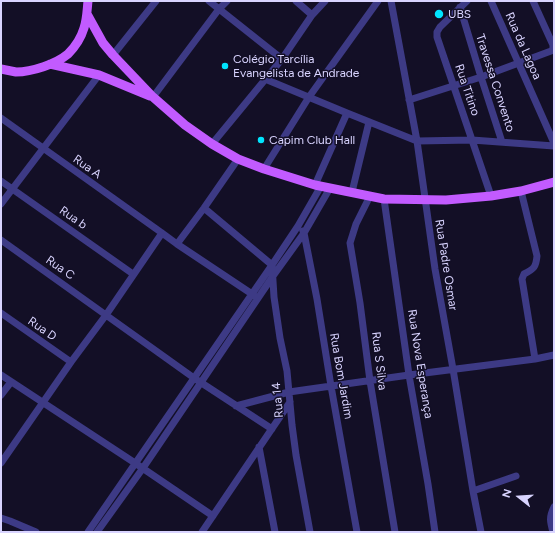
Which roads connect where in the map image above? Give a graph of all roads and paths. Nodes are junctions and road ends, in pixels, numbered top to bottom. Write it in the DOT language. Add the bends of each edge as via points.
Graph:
graph roads {
  1 [pos="88,1"];
  2 [pos="156,1"];
  3 [pos="208,1"];
  4 [pos="227,1"];
  5 [pos="296,1"];
  6 [pos="326,1"];
  7 [pos="378,1"];
  8 [pos="391,1"];
  9 [pos="467,1"];
  10 [pos="491,1"];
  11 [pos="533,1"];
  12 [pos="460,7"];
  13 [pos="220,9"];
  14 [pos="87,14"];
  15 [pos="312,16"];
  16 [pos="113,56"];
  17 [pos="282,58"];
  18 [pos="518,63"];
  19 [pos="50,64"];
  20 [pos="1,70"];
  21 [pos="99,75"];
  22 [pos="481,77"];
  23 [pos="265,79"];
  24 [pos="454,86"];
  25 [pos="153,97"];
  26 [pos="309,97"];
  27 [pos="409,100"];
  28 [pos="347,113"];
  29 [pos="1,118"];
  30 [pos="369,122"];
  31 [pos="472,140"];
  32 [pos="417,141"];
  33 [pos="502,142"];
  34 [pos="212,144"];
  35 [pos="554,145"];
  36 [pos="43,149"];
  37 [pos="238,159"];
  38 [pos="264,169"];
  39 [pos="1,181"];
  40 [pos="554,182"];
  41 [pos="322,187"];
  42 [pos="13,189"];
  43 [pos="521,191"];
  44 [pos="352,192"];
  45 [pos="370,196"];
  46 [pos="491,196"];
  47 [pos="384,199"];
  48 [pos="425,200"];
  49 [pos="1,204"];
  50 [pos="204,208"];
  51 [pos="298,226"];
  52 [pos="162,233"];
  53 [pos="304,233"];
  54 [pos="1,240"];
  55 [pos="177,244"];
  56 [pos="272,265"];
  57 [pos="133,274"];
  58 [pos="273,276"];
  59 [pos="255,296"];
  60 [pos="1,313"];
  61 [pos="106,315"];
  62 [pos="554,355"];
  63 [pos="536,359"];
  64 [pos="71,362"];
  65 [pos="453,369"];
  66 [pos="1,375"];
  67 [pos="410,375"];
  68 [pos="198,380"];
  69 [pos="370,381"];
  70 [pos="11,382"];
  71 [pos="331,386"];
  72 [pos="289,392"];
  73 [pos="1,395"];
  74 [pos="290,402"];
  75 [pos="43,403"];
  76 [pos="236,406"];
  77 [pos="272,429"];
  78 [pos="259,447"];
  79 [pos="1,463"];
  80 [pos="135,463"];
  81 [pos="142,468"];
  82 [pos="516,476"];
  83 [pos="473,490"];
  84 [pos="554,507"];
  85 [pos="213,516"];
  86 [pos="1,518"];
  87 [pos="36,532"];
  88 [pos="88,532"];
  89 [pos="97,532"];
  90 [pos="202,532"];
  91 [pos="275,532"];
  92 [pos="310,532"];
  93 [pos="357,532"];
  94 [pos="395,532"];
  95 [pos="435,532"];
  96 [pos="481,532"];
  97 [pos="552,532"];
  1 -- 14 [label="main road"];
  2 -- 16 [label="street"];
  3 -- 13 [label="street"];
  4 -- 13 [label="street"];
  5 -- 15 [label="street"];
  6 -- 15 [label="street"];
  7 -- 26 [label="street"];
  8 -- 27 [label="street, Rua Padre Osmar"];
  9 -- 12 [label="street, Rua Titino"];
  10 -- 18 [label="street, Rua da Lagoa"];
  11 -- 18 [label="street, Rua da Lagoa" via="553,49"];
  12 -- 22 [label="street, Travessa Convento"];
  12 -- 24 [label="street, Rua Titino" via="440,27 437,34"];
  13 -- 17 [label="street"];
  13 -- 25 [label="street"];
  14 -- 16 [label="main road"];
  14 -- 19 [label="main road" via="84,29 77,43 68,54"];
  15 -- 17 [label="street"];
  16 -- 25 [label="main road"];
  17 -- 23 [label="street"];
  18 -- 22 [label="street"];
  18 -- 35 [label="street, Rua da Lagoa"];
  19 -- 20 [label="main road" via="34,70"];
  19 -- 21 [label="main road"];
  21 -- 25 [label="main road"];
  21 -- 36 [label="street"];
  22 -- 24 [label="street"];
  22 -- 33 [label="street, Travessa Convento"];
  23 -- 26 [label="street"];
  23 -- 34 [label="street"];
  24 -- 27 [label="street"];
  24 -- 31 [label="street, Rua Titino"];
  25 -- 34 [label="main road"];
  26 -- 28 [label="street"];
  26 -- 38 [label="street"];
  27 -- 32 [label="street, Rua Padre Osmar"];
  28 -- 30 [label="street"];
  28 -- 41 [label="street"];
  29 -- 36 [label="street, Rua A"];
  30 -- 32 [label="street"];
  30 -- 44 [label="street"];
  31 -- 32 [label="street"];
  31 -- 33 [label="street"];
  31 -- 46 [label="street, Rua Titino"];
  32 -- 48 [label="street, Rua Padre Osmar"];
  33 -- 35 [label="street"];
  34 -- 37 [label="main road"];
  36 -- 42 [label="street"];
  36 -- 52 [label="street, Rua A"];
  37 -- 38 [label="main road"];
  37 -- 50 [label="street"];
  38 -- 41 [label="main road"];
  39 -- 42 [label="street, Rua b"];
  40 -- 43 [label="main road"];
  41 -- 44 [label="main road"];
  41 -- 51 [label="street"];
  41 -- 53 [label="street"];
  42 -- 49 [label="street"];
  42 -- 57 [label="street, Rua b"];
  43 -- 46 [label="main road"];
  43 -- 63 [label="street" via="537,256 533,270 524,274 522,279"];
  44 -- 45 [label="main road"];
  45 -- 47 [label="main road"];
  45 -- 69 [label="street, Rua S Silva" via="356,224 350,244"];
  46 -- 48 [label="main road"];
  47 -- 48 [label="main road"];
  47 -- 67 [label="street, Rua Nova Esperança"];
  48 -- 65 [label="street, Rua Padre Osmar"];
  50 -- 55 [label="street"];
  50 -- 56 [label="street"];
  51 -- 53 [label="street, Rua Bom Jardim"];
  51 -- 56 [label="street"];
  52 -- 55 [label="street, Rua A"];
  52 -- 57 [label="street"];
  53 -- 58 [label="street"];
  53 -- 71 [label="street, Rua Bom Jardim"];
  54 -- 61 [label="street, Rua C"];
  55 -- 59 [label="street, Rua A"];
  56 -- 58 [label="street, Rua 14"];
  56 -- 59 [label="street"];
  57 -- 61 [label="street"];
  58 -- 59 [label="street"];
  58 -- 72 [label="street, Rua 14"];
  59 -- 68 [label="street"];
  60 -- 64 [label="street, Rua D"];
  61 -- 64 [label="street"];
  61 -- 68 [label="street, Rua C"];
  62 -- 63 [label="street"];
  63 -- 65 [label="street"];
  64 -- 75 [label="street"];
  65 -- 67 [label="street"];
  65 -- 83 [label="street, Rua Padre Osmar"];
  66 -- 70 [label="street"];
  67 -- 69 [label="street"];
  67 -- 95 [label="street, Rua Nova Esperança"];
  68 -- 76 [label="street, Rua C"];
  68 -- 80 [label="street"];
  68 -- 81 [label="street"];
  69 -- 71 [label="street"];
  69 -- 94 [label="street, Rua S Silva"];
  70 -- 73 [label="street"];
  70 -- 75 [label="street"];
  71 -- 72 [label="street"];
  71 -- 93 [label="street, Rua Bom Jardim"];
  72 -- 74 [label="street, Rua 14"];
  72 -- 76 [label="street"];
  74 -- 77 [label="street"];
  74 -- 92 [label="street, Rua 14" via="296,455"];
  75 -- 79 [label="street"];
  75 -- 80 [label="street"];
  76 -- 77 [label="street, Rua C"];
  77 -- 78 [label="street"];
  78 -- 85 [label="street"];
  78 -- 91 [label="street"];
  80 -- 81 [label="street"];
  80 -- 88 [label="street"];
  81 -- 85 [label="street"];
  81 -- 89 [label="street"];
  82 -- 83 [label="street"];
  83 -- 96 [label="street, Rua Padre Osmar"];
  84 -- 97 [label="street" via="550,522"];
  85 -- 90 [label="street"];
  86 -- 87 [label="street"];
}
